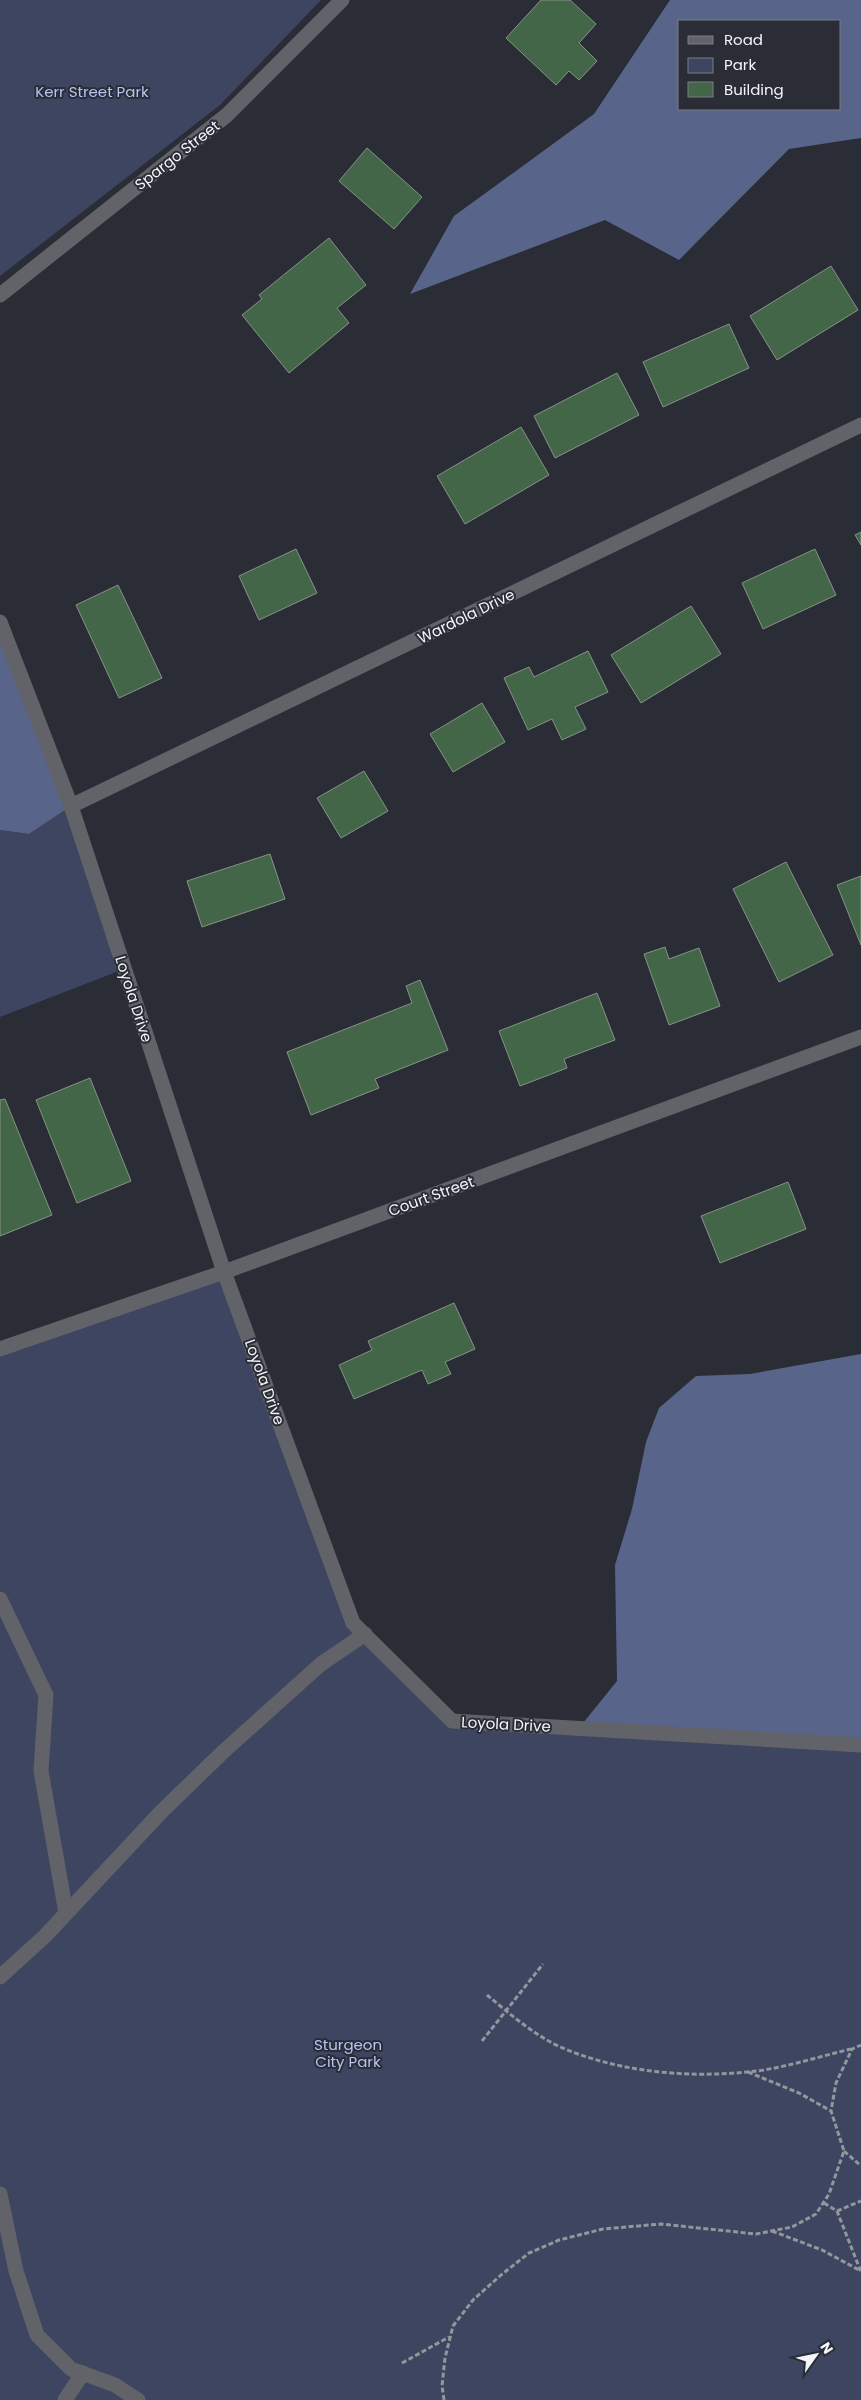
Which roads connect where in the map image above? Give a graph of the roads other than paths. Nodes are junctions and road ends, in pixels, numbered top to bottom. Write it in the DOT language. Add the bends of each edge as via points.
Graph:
graph roads {
  1 [pos="342,0"];
  2 [pos="0,295"];
  3 [pos="861,425"];
  4 [pos="0,622"];
  5 [pos="70,806"];
  6 [pos="861,1037"];
  7 [pos="224,1272"];
  8 [pos="0,1349"];
  9 [pos="0,1600"];
  10 [pos="365,1634"];
  11 [pos="861,1745"];
  12 [pos="66,1913"];
  13 [pos="0,1977"];
  14 [pos="0,2194"];
  15 [pos="83,2373"];
  16 [pos="65,2400"];
  17 [pos="138,2400"];
  1 -- 2 [label="street, Spargo Street" via="227,115"];
  3 -- 5 [label="street, Wardola Drive"];
  4 -- 5 [label="street, Loyola Drive"];
  5 -- 7 [label="street, Loyola Drive"];
  6 -- 7 [label="street, Court Street"];
  7 -- 8 [label="street, Court Street"];
  7 -- 10 [label="street, Loyola Drive" via="353,1623"];
  9 -- 12 [label="street" via="46,1695 41,1771"];
  10 -- 11 [label="street, Loyola Drive" via="452,1721"];
  10 -- 12 [label="street" via="321,1664 224,1751"];
  12 -- 13 [label="street"];
  14 -- 15 [label="street" via="16,2271 37,2335 71,2369"];
  15 -- 16 [label="street"];
  15 -- 17 [label="street" via="115,2385"];
}
